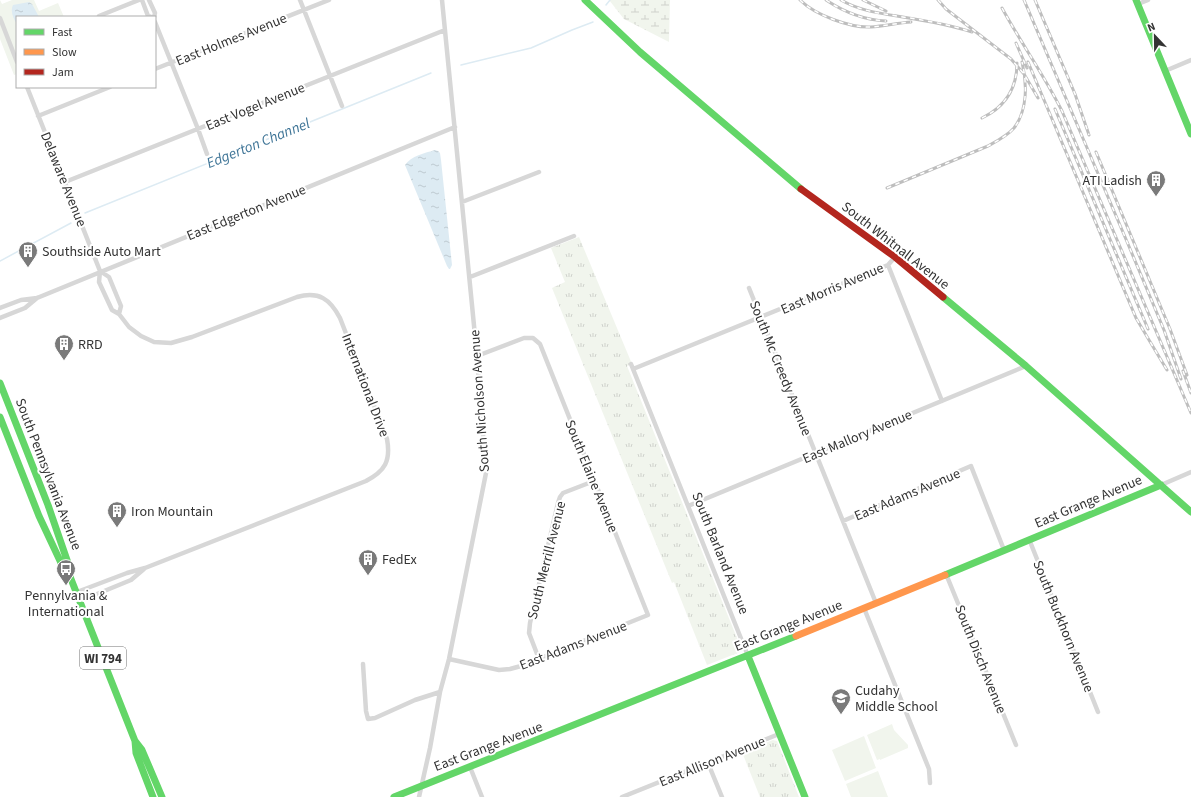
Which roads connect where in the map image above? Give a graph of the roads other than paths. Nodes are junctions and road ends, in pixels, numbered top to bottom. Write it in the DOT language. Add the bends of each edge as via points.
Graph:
graph roads {
  1 [pos="140,0"];
  2 [pos="149,0"];
  3 [pos="300,0"];
  4 [pos="329,0"];
  5 [pos="442,0"];
  6 [pos="585,0"];
  7 [pos="1148,0"];
  8 [pos="1137,2"];
  9 [pos="304,10"];
  10 [pos="99,16"];
  11 [pos="148,16"];
  12 [pos="154,16"];
  13 [pos="0,18"];
  14 [pos="156,24"];
  15 [pos="446,30"];
  16 [pos="16,59"];
  17 [pos="1191,60"];
  18 [pos="172,62"];
  19 [pos="156,69"];
  20 [pos="1165,71"];
  21 [pos="330,76"];
  22 [pos="27,88"];
  23 [pos="108,88"];
  24 [pos="342,106"];
  25 [pos="38,116"];
  26 [pos="455,127"];
  27 [pos="198,129"];
  28 [pos="1191,134"];
  29 [pos="208,154"];
  30 [pos="539,172"];
  31 [pos="65,182"];
  32 [pos="462,202"];
  33 [pos="574,236"];
  34 [pos="895,257"];
  35 [pos="888,265"];
  36 [pos="100,271"];
  37 [pos="470,277"];
  38 [pos="749,288"];
  39 [pos="37,298"];
  40 [pos="0,308"];
  41 [pos="119,314"];
  42 [pos="0,318"];
  43 [pos="761,318"];
  44 [pos="477,356"];
  45 [pos="1026,366"];
  46 [pos="632,367"];
  47 [pos="0,383"];
  48 [pos="942,401"];
  49 [pos="0,417"];
  50 [pos="815,454"];
  51 [pos="1191,472"];
  52 [pos="594,480"];
  53 [pos="1161,485"];
  54 [pos="688,506"];
  55 [pos="1191,512"];
  56 [pos="843,521"];
  57 [pos="1029,539"];
  58 [pos="1004,550"];
  59 [pos="145,568"];
  60 [pos="69,574"];
  61 [pos="946,574"];
  62 [pos="77,592"];
  63 [pos="80,601"];
  64 [pos="876,603"];
  65 [pos="864,608"];
  66 [pos="648,615"];
  67 [pos="748,656"];
  68 [pos="449,659"];
  69 [pos="539,659"];
  70 [pos="363,664"];
  71 [pos="440,692"];
  72 [pos="1098,712"];
  73 [pos="779,734"];
  74 [pos="135,741"];
  75 [pos="1016,745"];
  76 [pos="708,763"];
  77 [pos="470,767"];
  78 [pos="930,783"];
  79 [pos="422,786"];
  80 [pos="153,797"];
  81 [pos="162,797"];
  82 [pos="394,797"];
  83 [pos="419,797"];
  84 [pos="482,797"];
  85 [pos="622,797"];
  86 [pos="722,797"];
  87 [pos="805,797"];
  1 -- 10 [label="street"];
  1 -- 11 [label="street"];
  2 -- 12 [label="street"];
  3 -- 9 [label="street"];
  4 -- 9 [label="street, East Holmes Avenue"];
  5 -- 15 [label="street, South Nicholson Avenue"];
  6 -- 34 [label="street, South Whitnall Avenue" via="640,52 785,176"];
  7 -- 8 [label="street"];
  8 -- 20 [label="street"];
  9 -- 18 [label="street, East Holmes Avenue"];
  9 -- 21 [label="street"];
  13 -- 16 [label="street"];
  14 -- 18 [label="street"];
  15 -- 21 [label="street, East Vogel Avenue"];
  15 -- 26 [label="street, South Nicholson Avenue"];
  17 -- 20 [label="street"];
  18 -- 19 [label="street, East Holmes Avenue"];
  18 -- 27 [label="street"];
  20 -- 28 [label="street"];
  21 -- 24 [label="street"];
  21 -- 27 [label="street, East Vogel Avenue"];
  22 -- 25 [label="street, Delaware Avenue"];
  23 -- 25 [label="street"];
  25 -- 31 [label="street, Delaware Avenue"];
  26 -- 32 [label="street, South Nicholson Avenue"];
  26 -- 36 [label="street, East Edgerton Avenue"];
  27 -- 29 [label="street"];
  27 -- 31 [label="street, East Vogel Avenue"];
  30 -- 32 [label="street"];
  31 -- 36 [label="street, Delaware Avenue"];
  32 -- 37 [label="street, South Nicholson Avenue"];
  33 -- 37 [label="street"];
  34 -- 35 [label="street, East Morris Avenue"];
  34 -- 45 [label="street, South Whitnall Avenue"];
  35 -- 43 [label="street, East Morris Avenue"];
  35 -- 48 [label="street"];
  36 -- 39 [label="street, East Edgerton Avenue"];
  36 -- 41 [label="street, International Drive" via="108,278 120,306"];
  36 -- 41 [label="street, International Drive" via="99,282 112,310"];
  37 -- 44 [label="street, South Nicholson Avenue"];
  38 -- 43 [label="street, South Mc Creedy Avenue"];
  39 -- 40 [label="street, East Edgerton Avenue" via="21,300"];
  39 -- 42 [label="street, East Edgerton Avenue" via="25,308"];
  41 -- 59 [label="street, International Drive" via="129,327 150,341 171,343 297,297 319,295 336,309 388,446 384,467 366,481"];
  43 -- 46 [label="street, East Morris Avenue"];
  43 -- 50 [label="street, South Mc Creedy Avenue"];
  44 -- 52 [label="street, South Elaine Avenue" via="524,338 533,338 540,344"];
  44 -- 68 [label="street, South Nicholson Avenue" via="486,473"];
  45 -- 48 [label="street, East Mallory Avenue"];
  45 -- 53 [label="street, South Whitnall Avenue"];
  46 -- 54 [label="street, South Barland Avenue"];
  47 -- 60 [label="street, South Pennsylvania Avenue / WI 794" via="48,505 68,562"];
  48 -- 50 [label="street, East Mallory Avenue"];
  49 -- 60 [label="street, South Pennsylvania Avenue / WI 794" via="40,516 62,565"];
  50 -- 54 [label="street, East Mallory Avenue"];
  50 -- 56 [label="street, South Mc Creedy Avenue"];
  51 -- 53 [label="street, East Grange Avenue"];
  52 -- 66 [label="street, South Elaine Avenue"];
  52 -- 69 [label="street, South Merrill Avenue" via="563,493 558,503 529,632"];
  53 -- 55 [label="street, South Whitnall Avenue"];
  53 -- 57 [label="street, East Grange Avenue"];
  54 -- 67 [label="street, South Barland Avenue"];
  56 -- 58 [label="street, East Adams Avenue" via="971,466"];
  56 -- 64 [label="street, South Mc Creedy Avenue"];
  57 -- 58 [label="street, East Grange Avenue"];
  57 -- 72 [label="street, South Buckhorn Avenue"];
  58 -- 61 [label="street, East Grange Avenue"];
  59 -- 62 [label="street, International Drive"];
  59 -- 63 [label="street, International Drive" via="131,580"];
  60 -- 62 [label="street, South Pennsylvania Avenue / WI 794"];
  61 -- 64 [label="street, East Grange Avenue"];
  61 -- 75 [label="street, South Disch Avenue"];
  62 -- 63 [label="street, South Pennsylvania Avenue / WI 794"];
  63 -- 74 [label="street, South Pennsylvania Avenue / WI 794"];
  64 -- 65 [label="street, East Grange Avenue"];
  65 -- 67 [label="street, East Grange Avenue"];
  65 -- 78 [label="street" via="929,769"];
  66 -- 69 [label="street, East Adams Avenue"];
  67 -- 73 [label="street, South Barland Avenue"];
  67 -- 77 [label="street, East Grange Avenue"];
  68 -- 69 [label="street, East Adams Avenue" via="499,670"];
  68 -- 71 [label="street, South Nicholson Avenue"];
  70 -- 71 [label="street" via="368,719"];
  71 -- 79 [label="street, South Nicholson Avenue"];
  73 -- 76 [label="street, East Allison Avenue"];
  73 -- 87 [label="street, South Barland Avenue"];
  74 -- 80 [label="street, South Pennsylvania Avenue / WI 794" via="136,753"];
  74 -- 81 [label="street, South Pennsylvania Avenue / WI 794" via="142,750"];
  76 -- 85 [label="street, East Allison Avenue"];
  76 -- 86 [label="street"];
  77 -- 79 [label="street, East Grange Avenue"];
  77 -- 84 [label="street"];
  79 -- 82 [label="street, East Grange Avenue"];
  79 -- 83 [label="street, South Nicholson Avenue"];
}
